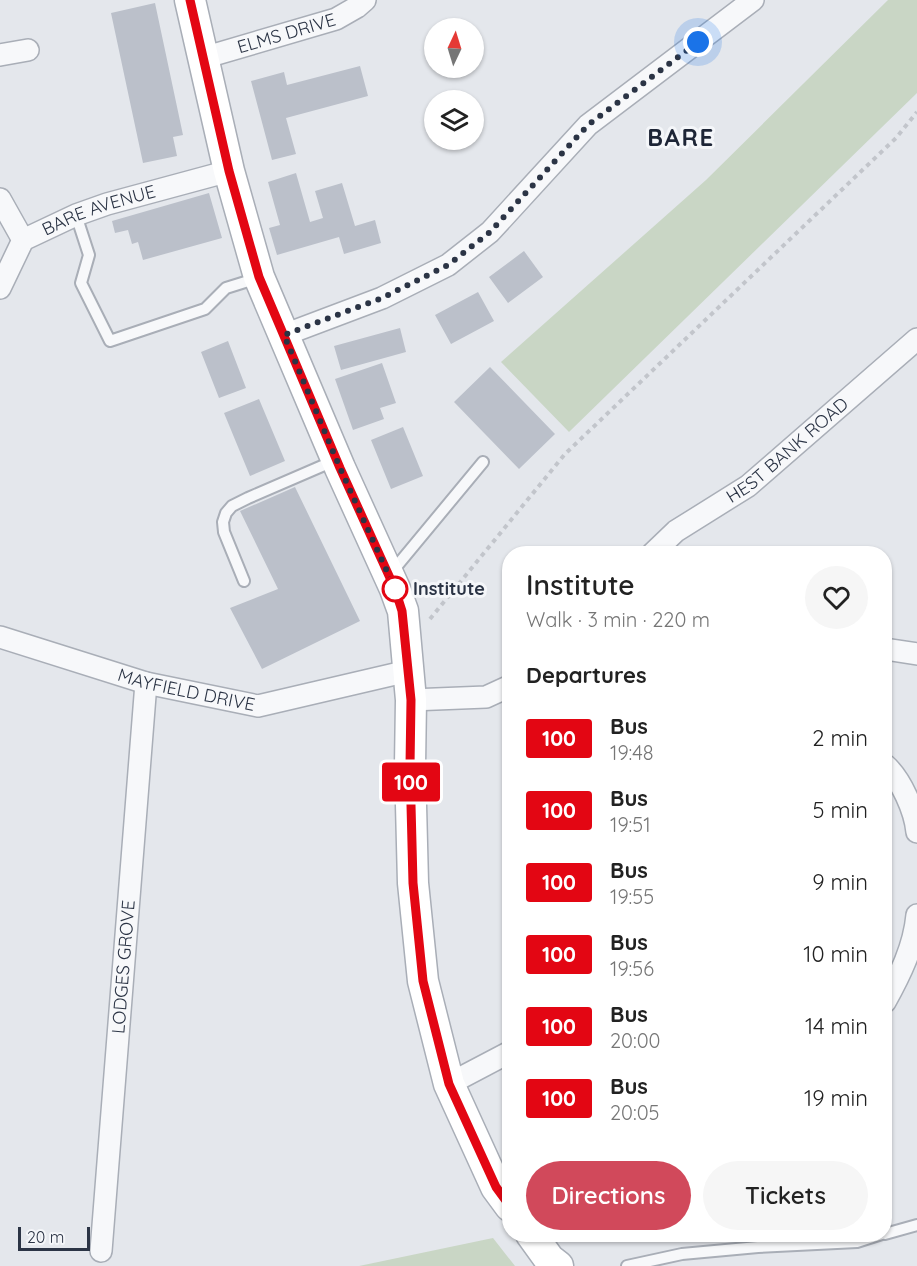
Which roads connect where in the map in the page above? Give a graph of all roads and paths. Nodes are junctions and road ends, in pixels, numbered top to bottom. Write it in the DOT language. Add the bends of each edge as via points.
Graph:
graph roads {
  1 [pos="190,0"];
  2 [pos="365,0"];
  3 [pos="753,0"];
  4 [pos="28,50"];
  5 [pos="0,55"];
  6 [pos="203,58"];
  7 [pos="917,112"];
  8 [pos="229,171"];
  9 [pos="0,199"];
  10 [pos="76,215"];
  11 [pos="23,240"];
  12 [pos="259,277"];
  13 [pos="0,288"];
  14 [pos="284,335"];
  15 [pos="916,342"];
  16 [pos="336,459"];
  17 [pos="483,462"];
  18 [pos="660,546"];
  19 [pos="389,576"];
  20 [pos="244,581"];
  21 [pos="0,637"];
  22 [pos="892,650"];
  23 [pos="917,654"];
  24 [pos="409,673"];
  25 [pos="146,683"];
  26 [pos="502,690"];
  27 [pos="892,772"];
  28 [pos="917,832"];
  29 [pos="917,915"];
  30 [pos="892,990"];
  31 [pos="502,1056"];
  32 [pos="449,1084"];
  33 [pos="502,1195"];
  34 [pos="917,1225"];
  35 [pos="892,1232"];
  36 [pos="537,1242"];
  37 [pos="857,1242"];
  38 [pos="101,1251"];
  39 [pos="558,1266"];
  40 [pos="627,1266"];
  1 -- 6 [label="main road"];
  2 -- 6 [label="street, ELMS DRIVE" via="336,19"];
  3 -- 14 [label="street" via="588,125 490,232 448,265 382,298"];
  4 -- 5 [label="street"];
  6 -- 8 [label="main road"];
  7 -- 24 [label="path" via="896,138 565,454"];
  8 -- 10 [label="street, BARE AVENUE"];
  8 -- 12 [label="main road"];
  9 -- 11 [label="street"];
  10 -- 11 [label="street, BARE AVENUE"];
  10 -- 12 [label="lane" via="89,255 81,284 110,341 205,309 226,288"];
  11 -- 13 [label="street, BARE AVENUE"];
  12 -- 14 [label="main road"];
  14 -- 16 [label="main road"];
  15 -- 18 [label="street, HEST BANK ROAD" via="748,486 676,531"];
  16 -- 19 [label="main road"];
  16 -- 20 [label="lane" via="248,498 226,513 224,532"];
  17 -- 19 [label="lane"];
  19 -- 24 [label="main road" via="402,611"];
  21 -- 25 [label="street, MAYFIELD DRIVE"];
  22 -- 23 [label="street"];
  24 -- 25 [label="street, MAYFIELD DRIVE" via="258,706"];
  24 -- 26 [label="street" via="486,697"];
  24 -- 32 [label="main road" via="413,883 423,981"];
  25 -- 38 [label="street, LODGES GROVE"];
  27 -- 28 [label="street" via="910,805"];
  29 -- 30 [label="street" via="915,934"];
  31 -- 32 [label="street"];
  32 -- 33 [label="main road"];
  34 -- 35 [label="lane"];
  36 -- 39 [label="main road"];
  37 -- 40 [label="lane" via="682,1254"];
}
